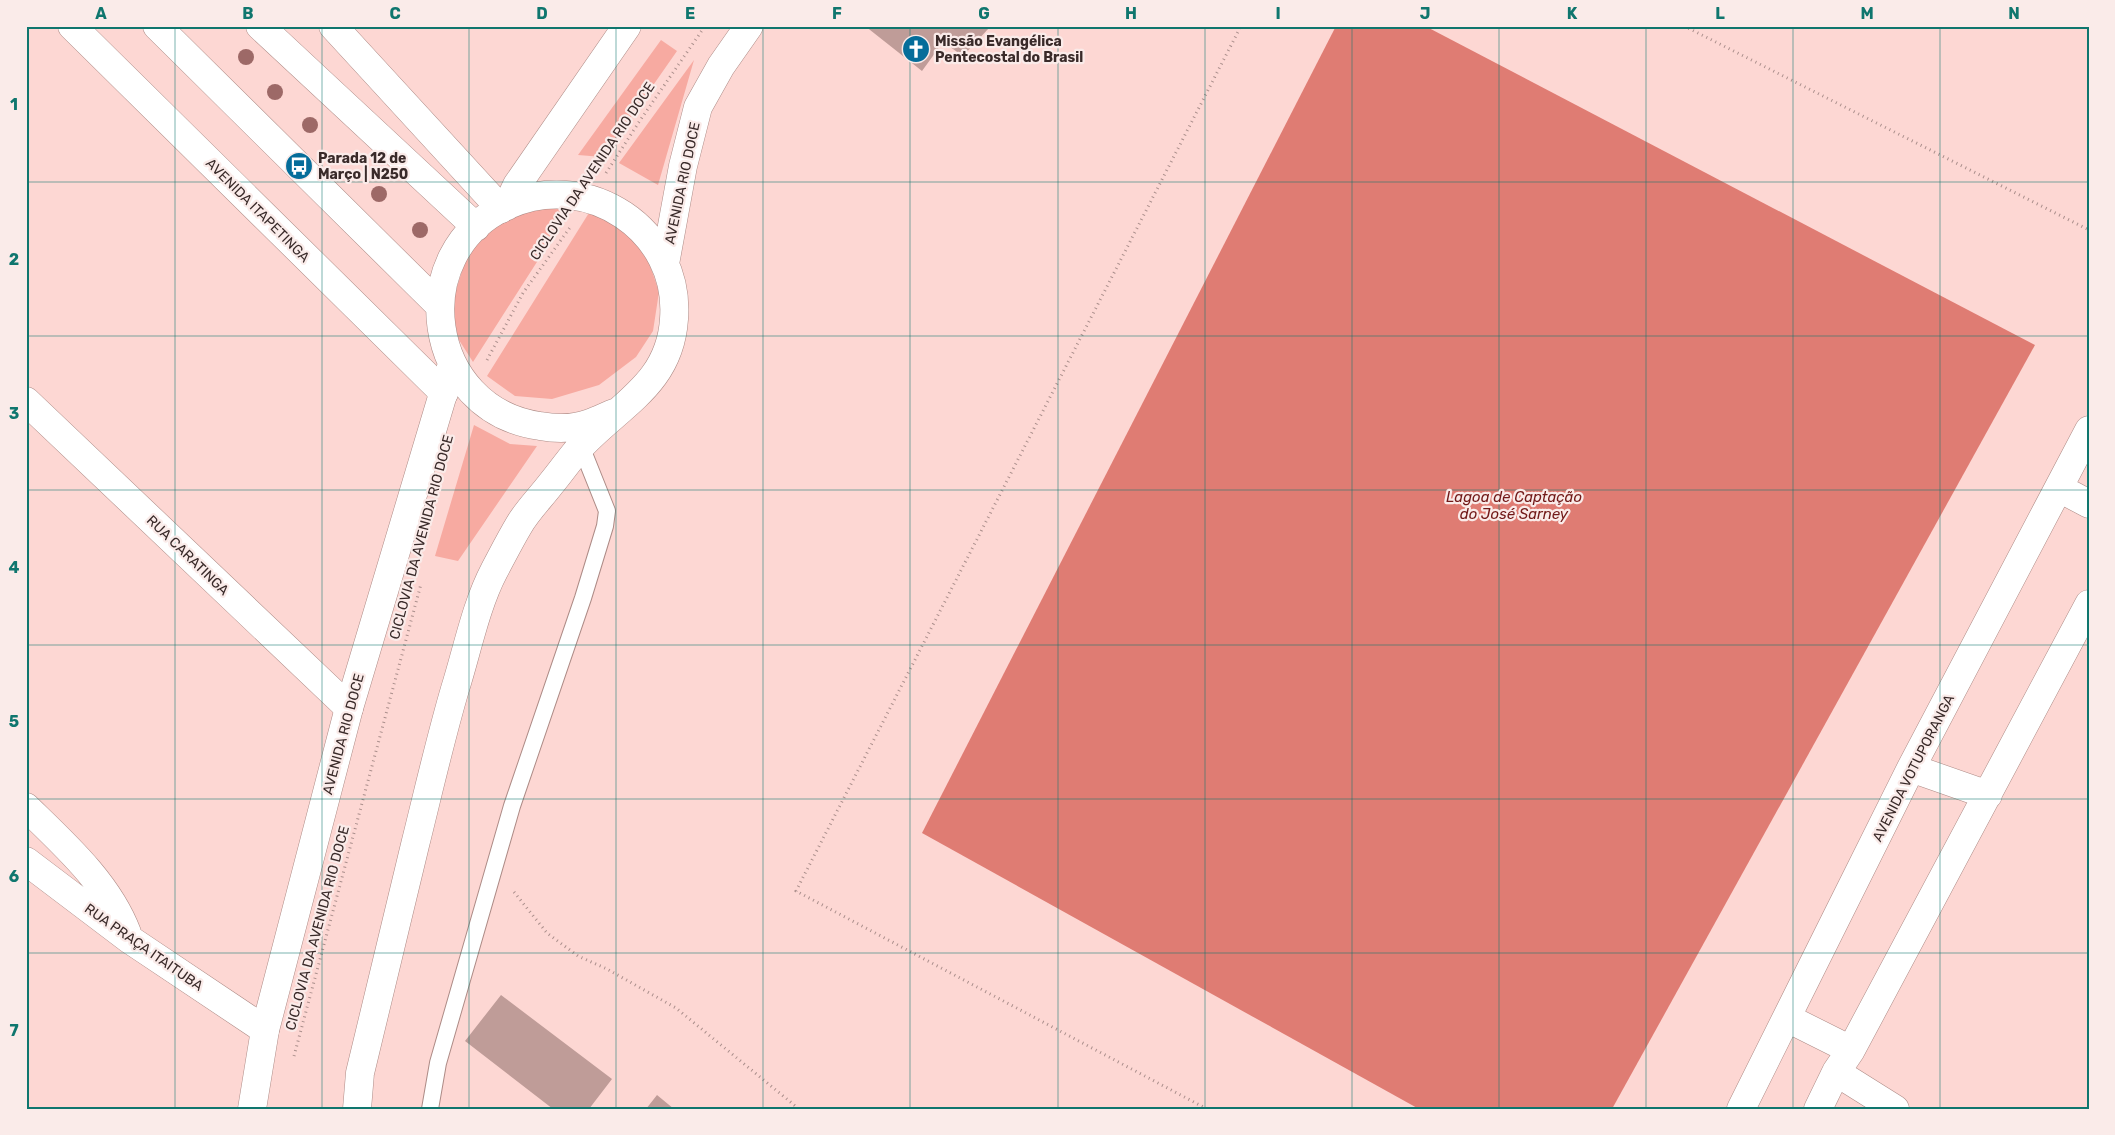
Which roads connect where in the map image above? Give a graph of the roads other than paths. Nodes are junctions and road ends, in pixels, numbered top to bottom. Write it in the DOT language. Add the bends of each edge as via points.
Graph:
graph roads {
  1 [pos="72,26"];
  2 [pos="157,26"];
  3 [pos="260,26"];
  4 [pos="333,26"];
  5 [pos="628,26"];
  6 [pos="749,26"];
  7 [pos="504,207"];
  8 [pos="476,227"];
  9 [pos="665,264"];
  10 [pos="439,304"];
  11 [pos="457,392"];
  12 [pos="26,401"];
  13 [pos="617,412"];
  14 [pos="2089,430"];
  15 [pos="581,446"];
  16 [pos="2059,488"];
  17 [pos="2089,504"];
  18 [pos="2089,604"];
  19 [pos="349,708"];
  20 [pos="1912,768"];
  21 [pos="1988,795"];
  22 [pos="26,807"];
  23 [pos="26,861"];
  24 [pos="130,939"];
  25 [pos="1787,1018"];
  26 [pos="265,1030"];
  27 [pos="1844,1061"];
  28 [pos="252,1109"];
  29 [pos="357,1109"];
  30 [pos="430,1109"];
  31 [pos="1741,1109"];
  32 [pos="1818,1109"];
  33 [pos="1895,1109"];
  1 -- 11 [label="main road, AVENIDA ITAPETINGA"];
  2 -- 10 [label="main road"];
  3 -- 8 [label="main road"];
  4 -- 7 [label="main road"];
  5 -- 7 [label="main road, AVENIDA RIO DOCE"];
  6 -- 9 [label="main road, AVENIDA RIO DOCE" via="698,107 683,166"];
  7 -- 8 [label="main road, AVENIDA RIO DOCE"];
  7 -- 9 [label="main road, AVENIDA RIO DOCE" via="527,198 548,195 590,198 627,217 651,241"];
  8 -- 10 [label="main road, AVENIDA RIO DOCE" via="457,249 445,276"];
  9 -- 13 [label="main road, AVENIDA RIO DOCE" via="673,291 674,319 669,347 657,372 640,394"];
  10 -- 11 [label="main road, AVENIDA RIO DOCE" via="441,335 452,364"];
  11 -- 13 [label="main road, AVENIDA RIO DOCE" via="524,424 556,428 588,424"];
  11 -- 19 [label="main road, AVENIDA RIO DOCE"];
  12 -- 19 [label="main road, RUA CARATINGA"];
  13 -- 15 [label="main road, AVENIDA RIO DOCE"];
  14 -- 16 [label="main road, AVENIDA VOTUPORANGA"];
  15 -- 29 [label="main road, AVENIDA RIO DOCE" via="520,522 488,582 445,724 360,1073"];
  15 -- 30 [label="lane" via="607,511 605,526 512,806 438,1062"];
  16 -- 17 [label="main road"];
  16 -- 20 [label="main road, AVENIDA VOTUPORANGA"];
  18 -- 21 [label="main road"];
  19 -- 26 [label="main road, AVENIDA RIO DOCE"];
  20 -- 21 [label="main road"];
  20 -- 25 [label="main road, AVENIDA VOTUPORANGA"];
  21 -- 27 [label="main road"];
  22 -- 24 [label="main road" via="91,874 120,913"];
  23 -- 24 [label="main road, RUA PRAÇA ITAITUBA"];
  24 -- 26 [label="main road, RUA PRAÇA ITAITUBA"];
  25 -- 27 [label="main road"];
  25 -- 31 [label="main road, AVENIDA VOTUPORANGA"];
  26 -- 28 [label="main road, AVENIDA RIO DOCE"];
  27 -- 32 [label="main road"];
  27 -- 33 [label="main road"];
}
